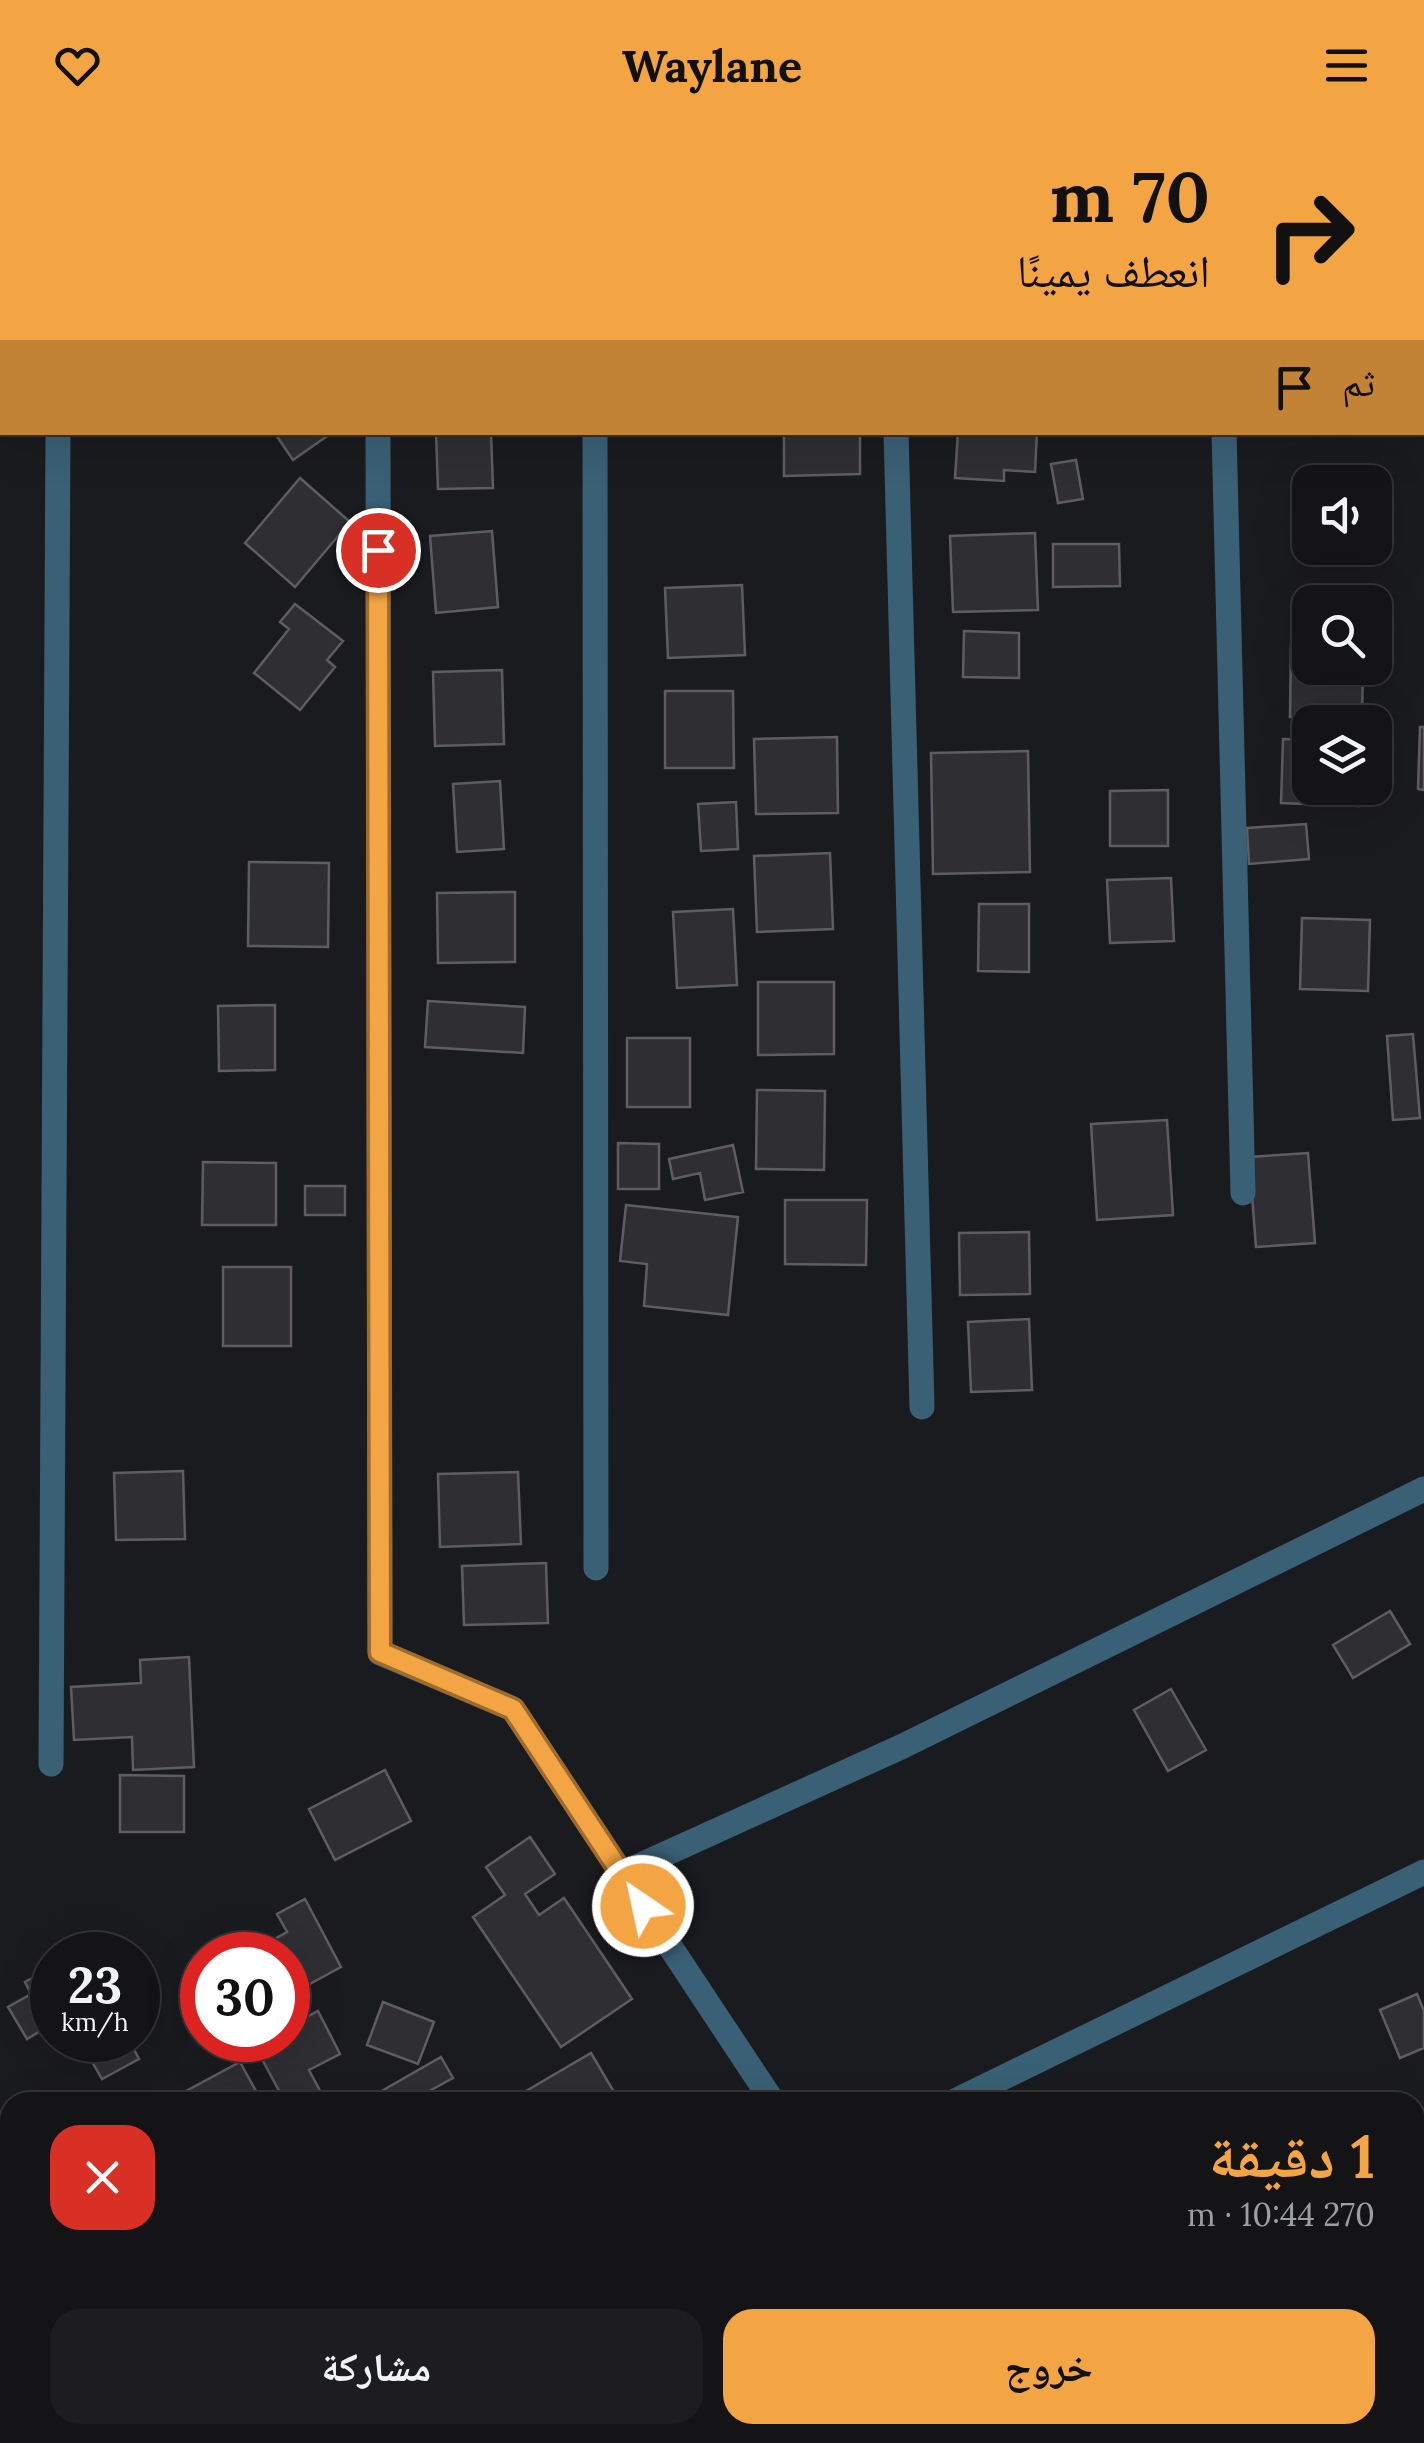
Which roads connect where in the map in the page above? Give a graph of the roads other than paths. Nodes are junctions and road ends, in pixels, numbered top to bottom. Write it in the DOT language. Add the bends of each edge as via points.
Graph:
graph roads {
  1 [pos="58,435"];
  2 [pos="378,435"];
  3 [pos="595,435"];
  4 [pos="896,435"];
  5 [pos="1224,435"];
  6 [pos="1242,1193"];
  7 [pos="922,1407"];
  8 [pos="1424,1488"];
  9 [pos="596,1568"];
  10 [pos="52,1764"];
  11 [pos="1424,1872"];
  12 [pos="621,1874"];
  13 [pos="765,2092"];
  14 [pos="973,2092"];
  1 -- 10 [label="street"];
  2 -- 12 [label="street" via="380,1652 513,1709"];
  3 -- 9 [label="street"];
  4 -- 7 [label="street"];
  5 -- 6 [label="street"];
  8 -- 12 [label="street" via="901,1748"];
  11 -- 14 [label="street"];
  12 -- 13 [label="street"];
}
